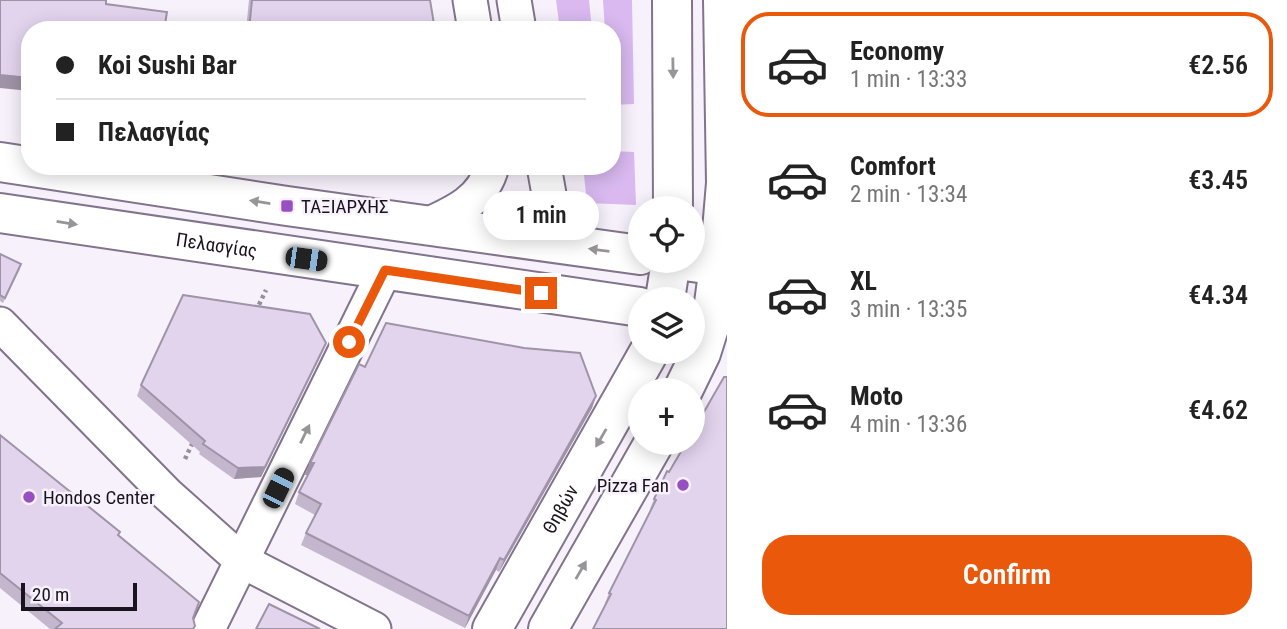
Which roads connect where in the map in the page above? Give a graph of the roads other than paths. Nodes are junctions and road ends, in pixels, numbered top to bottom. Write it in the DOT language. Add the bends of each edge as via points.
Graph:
graph roads {
  1 [pos="470,0"];
  2 [pos="514,0"];
  3 [pos="672,0"];
  4 [pos="723,0"];
  5 [pos="474,21"];
  6 [pos="518,21"];
  7 [pos="725,44"];
  8 [pos="0,162"];
  9 [pos="21,165"];
  10 [pos="86,175"];
  11 [pos="490,175"];
  12 [pos="546,175"];
  13 [pos="673,196"];
  14 [pos="0,213"];
  15 [pos="425,226"];
  16 [pos="558,245"];
  17 [pos="628,254"];
  18 [pos="710,265"];
  19 [pos="385,270"];
  20 [pos="628,305"];
  21 [pos="711,317"];
  22 [pos="0,324"];
  23 [pos="642,364"];
  24 [pos="689,378"];
  25 [pos="647,455"];
  26 [pos="242,561"];
  27 [pos="208,629"];
  28 [pos="374,629"];
  29 [pos="492,629"];
  30 [pos="548,629"];
  1 -- 5 [label="street"];
  2 -- 6 [label="street"];
  3 -- 13 [label="street, one-way"];
  4 -- 7 [label="street"];
  7 -- 18 [label="street" via="726,183"];
  9 -- 8 [label="street, one-way"];
  15 -- 10 [label="street, one-way"];
  11 -- 15 [label="street" via="478,196"];
  12 -- 16 [label="street"];
  14 -- 19 [label="street, Πελασγίας, one-way"];
  15 -- 16 [label="street"];
  17 -- 16 [label="street, one-way"];
  18 -- 21 [label="street"];
  19 -- 20 [label="street, Πελασγίας"];
  26 -- 19 [label="street, one-way"];
  21 -- 24 [label="street"];
  22 -- 26 [label="street" via="167,494"];
  23 -- 29 [label="street, Θηβών, one-way"];
  30 -- 25 [label="street, one-way"];
  26 -- 27 [label="street"];
  26 -- 28 [label="street"];
}
